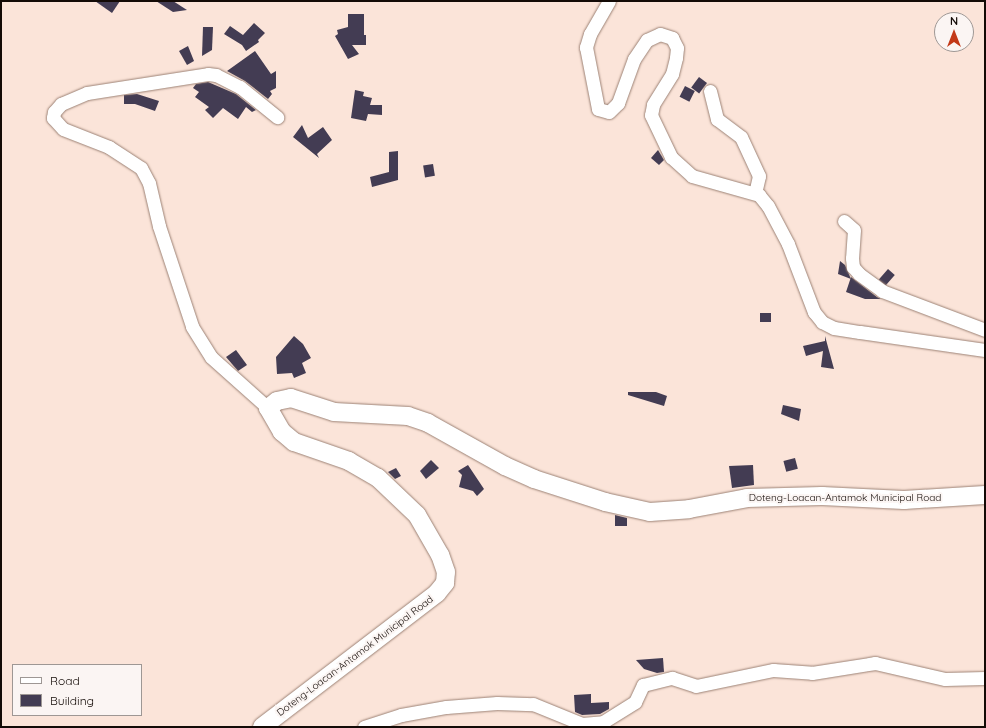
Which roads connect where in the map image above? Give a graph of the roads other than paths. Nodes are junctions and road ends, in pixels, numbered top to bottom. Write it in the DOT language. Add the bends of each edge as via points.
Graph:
graph roads {
  1 [pos="609,1"];
  2 [pos="710,91"];
  3 [pos="277,117"];
  4 [pos="755,193"];
  5 [pos="844,221"];
  6 [pos="985,330"];
  7 [pos="985,350"];
  8 [pos="268,408"];
  9 [pos="985,495"];
  10 [pos="985,678"];
  11 [pos="262,727"];
  12 [pos="364,727"];
  1 -- 4 [label="street" via="590,34 586,48 598,109 609,112 614,108 634,59 647,40 660,34 667,35 676,44 676,58 672,74 653,105 651,115 671,157 692,176"];
  2 -- 4 [label="street" via="717,119 741,137 754,162 760,179"];
  3 -- 8 [label="street" via="240,87 216,75 208,74 87,93 61,104 54,112 53,118 63,129 109,147 141,168 149,183 159,226 192,326 211,357"];
  4 -- 7 [label="street" via="768,206 788,244 814,312 822,322 834,328"];
  5 -- 6 [label="street" via="854,230 852,258 853,266 859,274 882,291"];
  8 -- 9 [label="street, Doteng-Loacan-Antamok Municipal Road" via="277,401 291,398 334,412 408,416 428,423 505,466 534,479 604,502 650,512 689,509 747,498 822,496 904,500"];
  8 -- 11 [label="street, Doteng-Loacan-Antamok Municipal Road" via="282,432 294,442 348,461 378,478 417,515 440,555 446,572 445,583 438,594"];
  10 -- 12 [label="street" via="945,679 875,663 812,673 773,670 696,686 672,678 643,685 635,702 603,722 582,724 533,704 497,703 446,707 401,715"];
}
